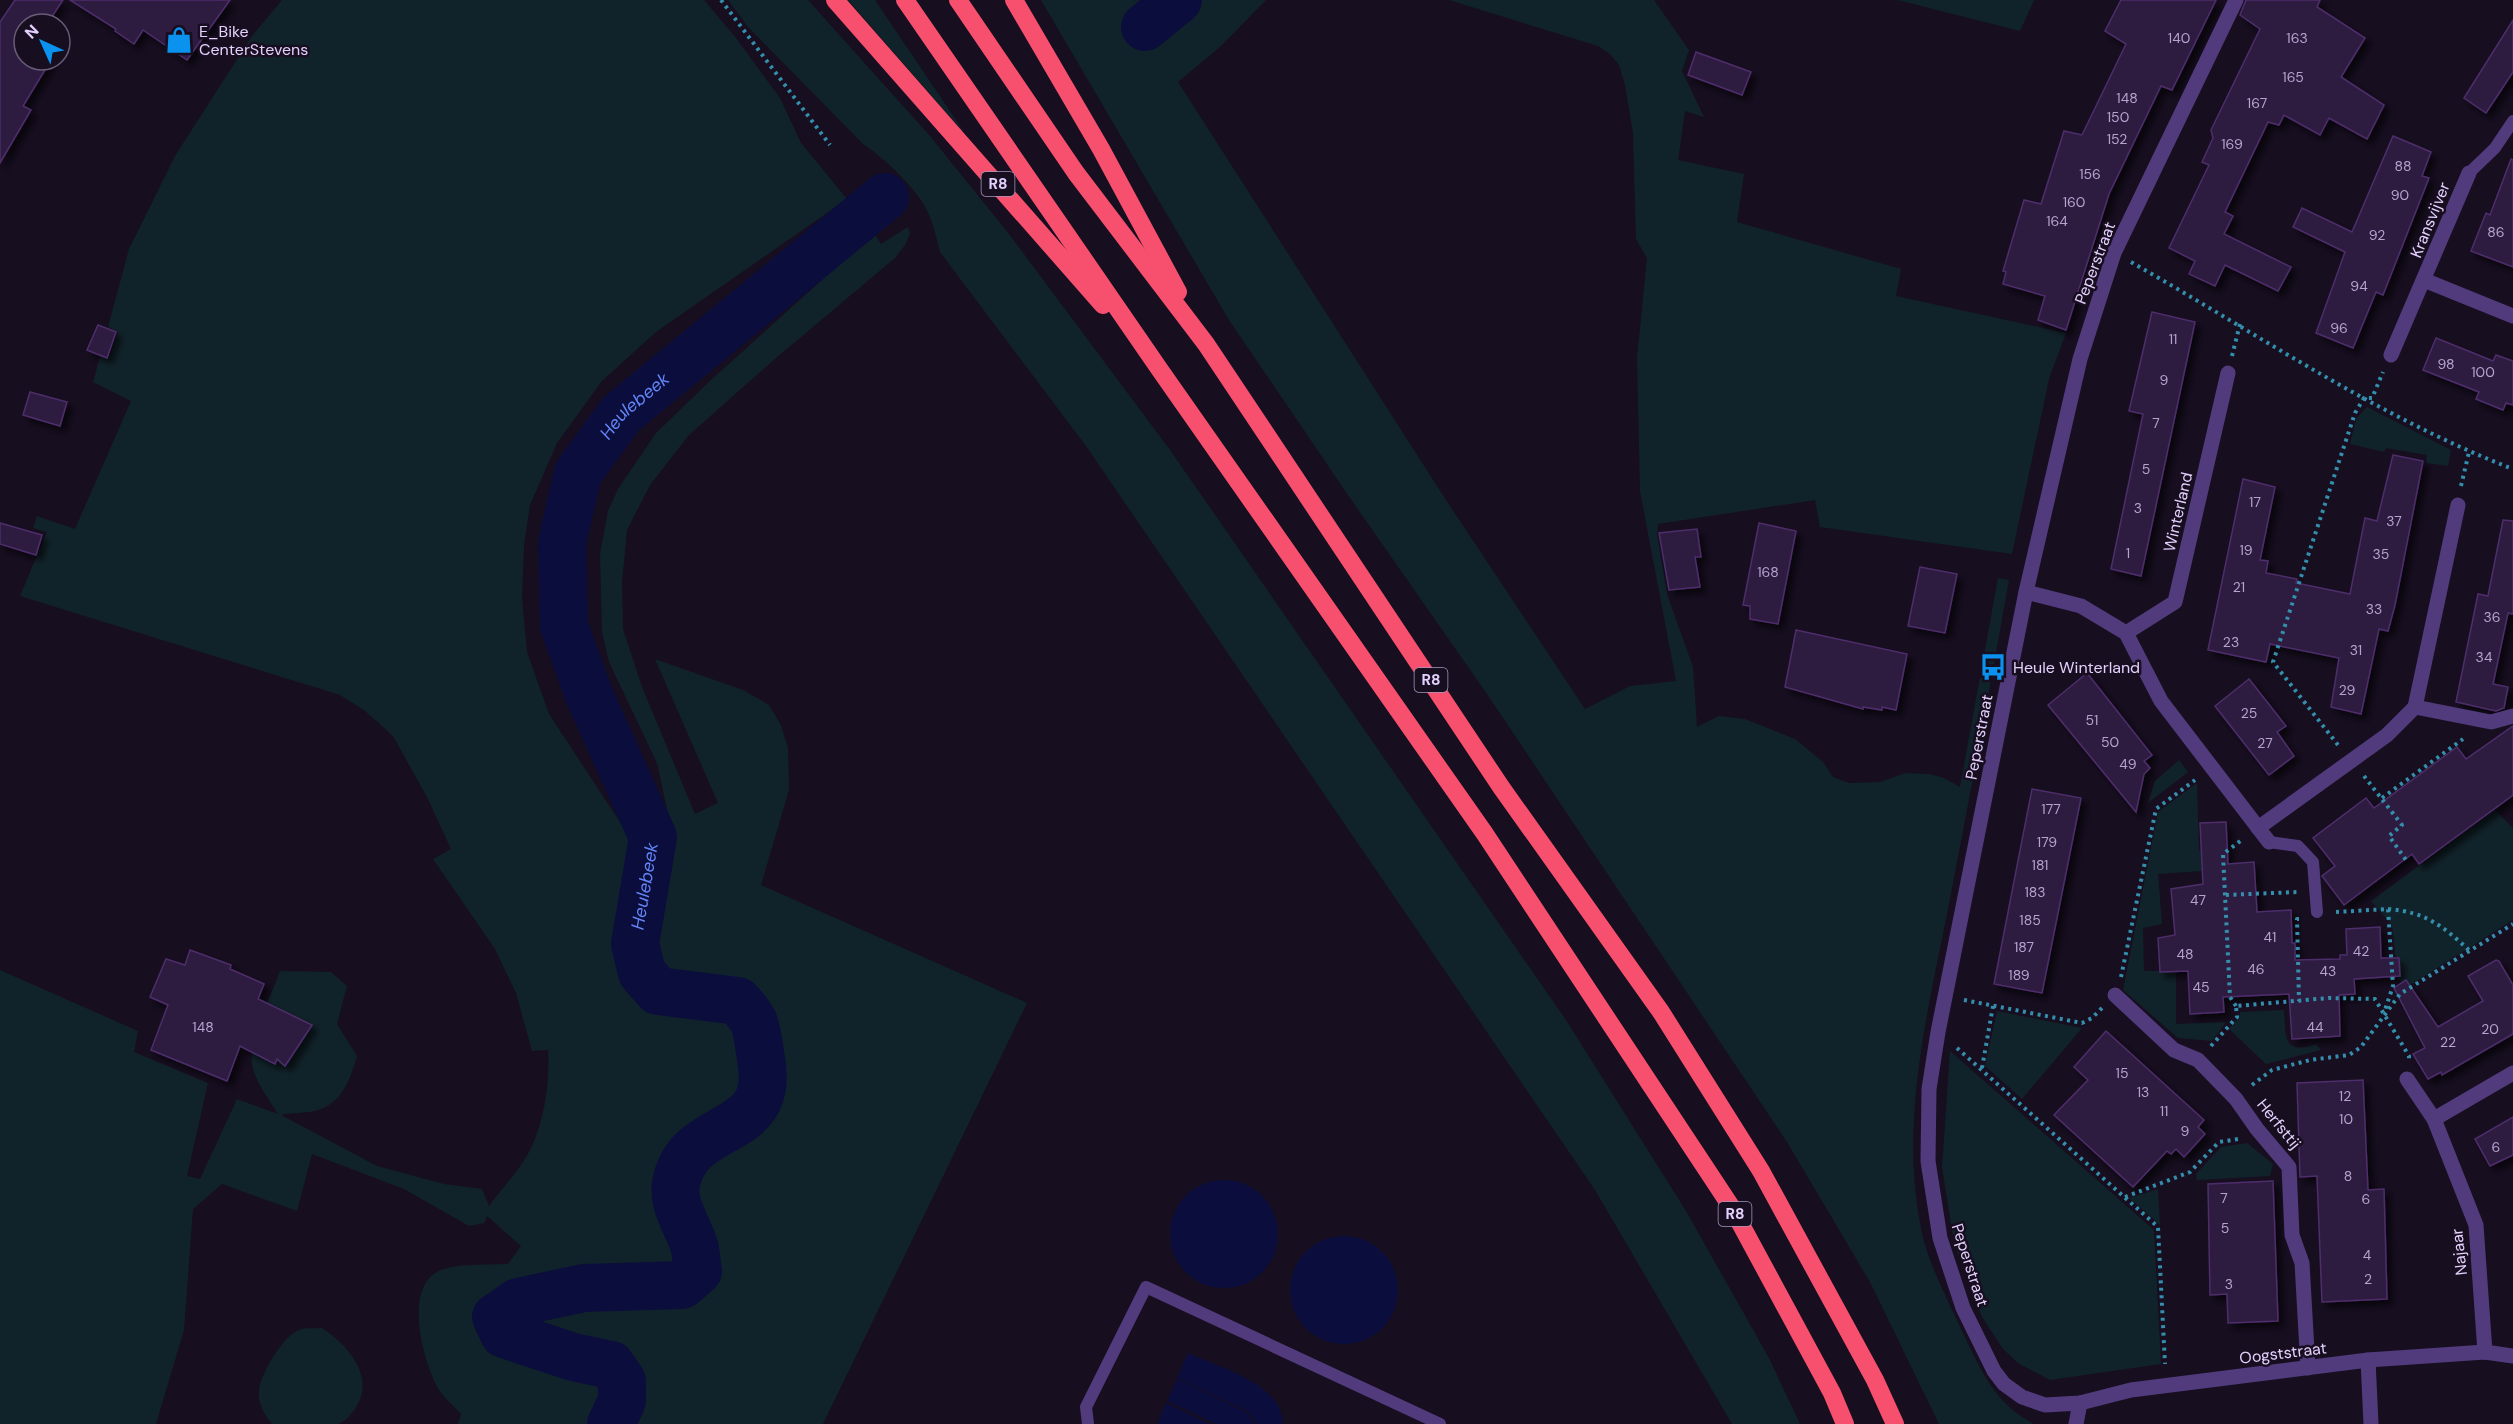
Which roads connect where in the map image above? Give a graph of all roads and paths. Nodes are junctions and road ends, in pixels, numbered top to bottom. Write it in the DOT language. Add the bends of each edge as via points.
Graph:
graph roads {
  1 [pos="721,0"];
  2 [pos="835,0"];
  3 [pos="905,0"];
  4 [pos="958,0"];
  5 [pos="1014,0"];
  6 [pos="2236,0"];
  7 [pos="2513,121"];
  8 [pos="830,145"];
  9 [pos="2469,173"];
  10 [pos="2114,253"];
  11 [pos="2424,280"];
  12 [pos="2513,316"];
  13 [pos="2240,324"];
  14 [pos="1206,344"];
  15 [pos="2391,355"];
  16 [pos="1160,370"];
  17 [pos="2228,373"];
  18 [pos="2364,398"];
  19 [pos="2469,452"];
  20 [pos="2513,469"];
  21 [pos="2458,505"];
  22 [pos="2026,592"];
  23 [pos="2127,633"];
  24 [pos="2415,707"];
  25 [pos="2513,716"];
  26 [pos="2474,718"];
  27 [pos="2351,760"];
  28 [pos="2211,767"];
  29 [pos="2382,798"];
  30 [pos="2258,828"];
  31 [pos="2269,842"];
  32 [pos="2406,860"];
  33 [pos="2315,889"];
  34 [pos="2226,896"];
  35 [pos="2388,909"];
  36 [pos="2317,912"];
  37 [pos="2513,924"];
  38 [pos="2471,952"];
  39 [pos="2115,995"];
  40 [pos="1946,996"];
  41 [pos="2299,1001"];
  42 [pos="1994,1006"];
  43 [pos="2236,1006"];
  44 [pos="2384,1013"];
  45 [pos="1938,1032"];
  46 [pos="2198,1060"];
  47 [pos="1982,1069"];
  48 [pos="2513,1073"];
  49 [pos="2407,1079"];
  50 [pos="2236,1099"];
  51 [pos="2434,1119"];
  52 [pos="2257,1129"];
  53 [pos="2124,1197"];
  54 [pos="2486,1352"];
  55 [pos="2513,1356"];
  56 [pos="2368,1360"];
  57 [pos="2308,1368"];
  58 [pos="2166,1386"];
  59 [pos="2080,1403"];
  60 [pos="1088,1424"];
  61 [pos="1440,1424"];
  62 [pos="1845,1424"];
  63 [pos="1895,1424"];
  64 [pos="2076,1424"];
  65 [pos="2370,1424"];
  1 -- 8 [label="path"];
  2 -- 16 [label="highway, R8"];
  3 -- 16 [label="highway, R8"];
  4 -- 14 [label="highway, R8" via="1076,173"];
  5 -- 14 [label="highway, R8" via="1101,149"];
  6 -- 10 [label="street, Peperstraat"];
  7 -- 9 [label="lane" via="2495,148"];
  9 -- 11 [label="street, Kransvijver"];
  10 -- 13 [label="path"];
  10 -- 22 [label="street, Peperstraat" via="2080,358"];
  11 -- 12 [label="street, Kransvijver"];
  11 -- 15 [label="street, Kransvijver"];
  13 -- 17 [label="path"];
  13 -- 18 [label="path"];
  14 -- 63 [label="highway, R8" via="1502,787 1661,1012 1761,1171"];
  15 -- 18 [label="path" via="2372,398"];
  16 -- 62 [label="highway, R8" via="1485,834 1732,1208"];
  17 -- 23 [label="street, Winterland" via="2175,602"];
  18 -- 19 [label="path"];
  18 -- 27 [label="path" via="2355,413 2273,662"];
  19 -- 20 [label="path"];
  19 -- 21 [label="path"];
  21 -- 24 [label="street"];
  22 -- 23 [label="street" via="2081,606"];
  22 -- 40 [label="street, Peperstraat"];
  23 -- 28 [label="street" via="2161,701"];
  24 -- 26 [label="street"];
  24 -- 27 [label="street" via="2387,735"];
  25 -- 26 [label="street" via="2491,722"];
  26 -- 29 [label="path" via="2466,737"];
  27 -- 29 [label="path"];
  27 -- 30 [label="street"];
  28 -- 30 [label="street"];
  28 -- 39 [label="path" via="2156,809"];
  29 -- 32 [label="path" via="2402,825 2389,836"];
  30 -- 31 [label="street"];
  30 -- 34 [label="path" via="2223,854"];
  31 -- 33 [label="lane" via="2298,846 2313,862"];
  33 -- 34 [label="path"];
  33 -- 36 [label="lane"];
  34 -- 43 [label="path" via="2230,997"];
  35 -- 36 [label="path"];
  35 -- 38 [label="path" via="2429,918"];
  35 -- 44 [label="path" via="2393,986"];
  36 -- 41 [label="path" via="2297,920"];
  37 -- 38 [label="path"];
  38 -- 44 [label="path" via="2400,994"];
  39 -- 42 [label="path" via="2082,1023"];
  39 -- 46 [label="street, Herfsttij" via="2174,1050"];
  40 -- 42 [label="path"];
  40 -- 45 [label="street, Peperstraat"];
  41 -- 43 [label="path"];
  41 -- 44 [label="path" via="2374,999"];
  42 -- 47 [label="path"];
  43 -- 46 [label="path" via="2237,1017"];
  44 -- 49 [label="path" via="2409,1056"];
  44 -- 50 [label="path" via="2361,1047 2349,1055 2272,1070"];
  45 -- 47 [label="path"];
  45 -- 59 [label="street, Peperstraat" via="1929,1089 1928,1161 1940,1238 1963,1308 2004,1384 2022,1397 2046,1405"];
  46 -- 50 [label="street, Herfsttij"];
  47 -- 53 [label="path"];
  48 -- 51 [label="street"];
  49 -- 51 [label="street, Najaar"];
  50 -- 52 [label="street, Herfsttij"];
  51 -- 54 [label="street, Najaar" via="2476,1225"];
  52 -- 53 [label="path" via="2247,1138 2219,1142 2190,1172"];
  52 -- 57 [label="street, Herfsttij" via="2289,1167 2292,1235 2302,1263"];
  53 -- 58 [label="path" via="2158,1227"];
  54 -- 55 [label="street, Oogststraat"];
  54 -- 56 [label="street, Oogststraat"];
  56 -- 57 [label="street, Oogststraat"];
  56 -- 65 [label="street"];
  57 -- 58 [label="street, Oogststraat"];
  58 -- 59 [label="street, Oogststraat"];
  59 -- 64 [label="street"];
  60 -- 61 [label="lane" via="1086,1407 1146,1287"];
}
